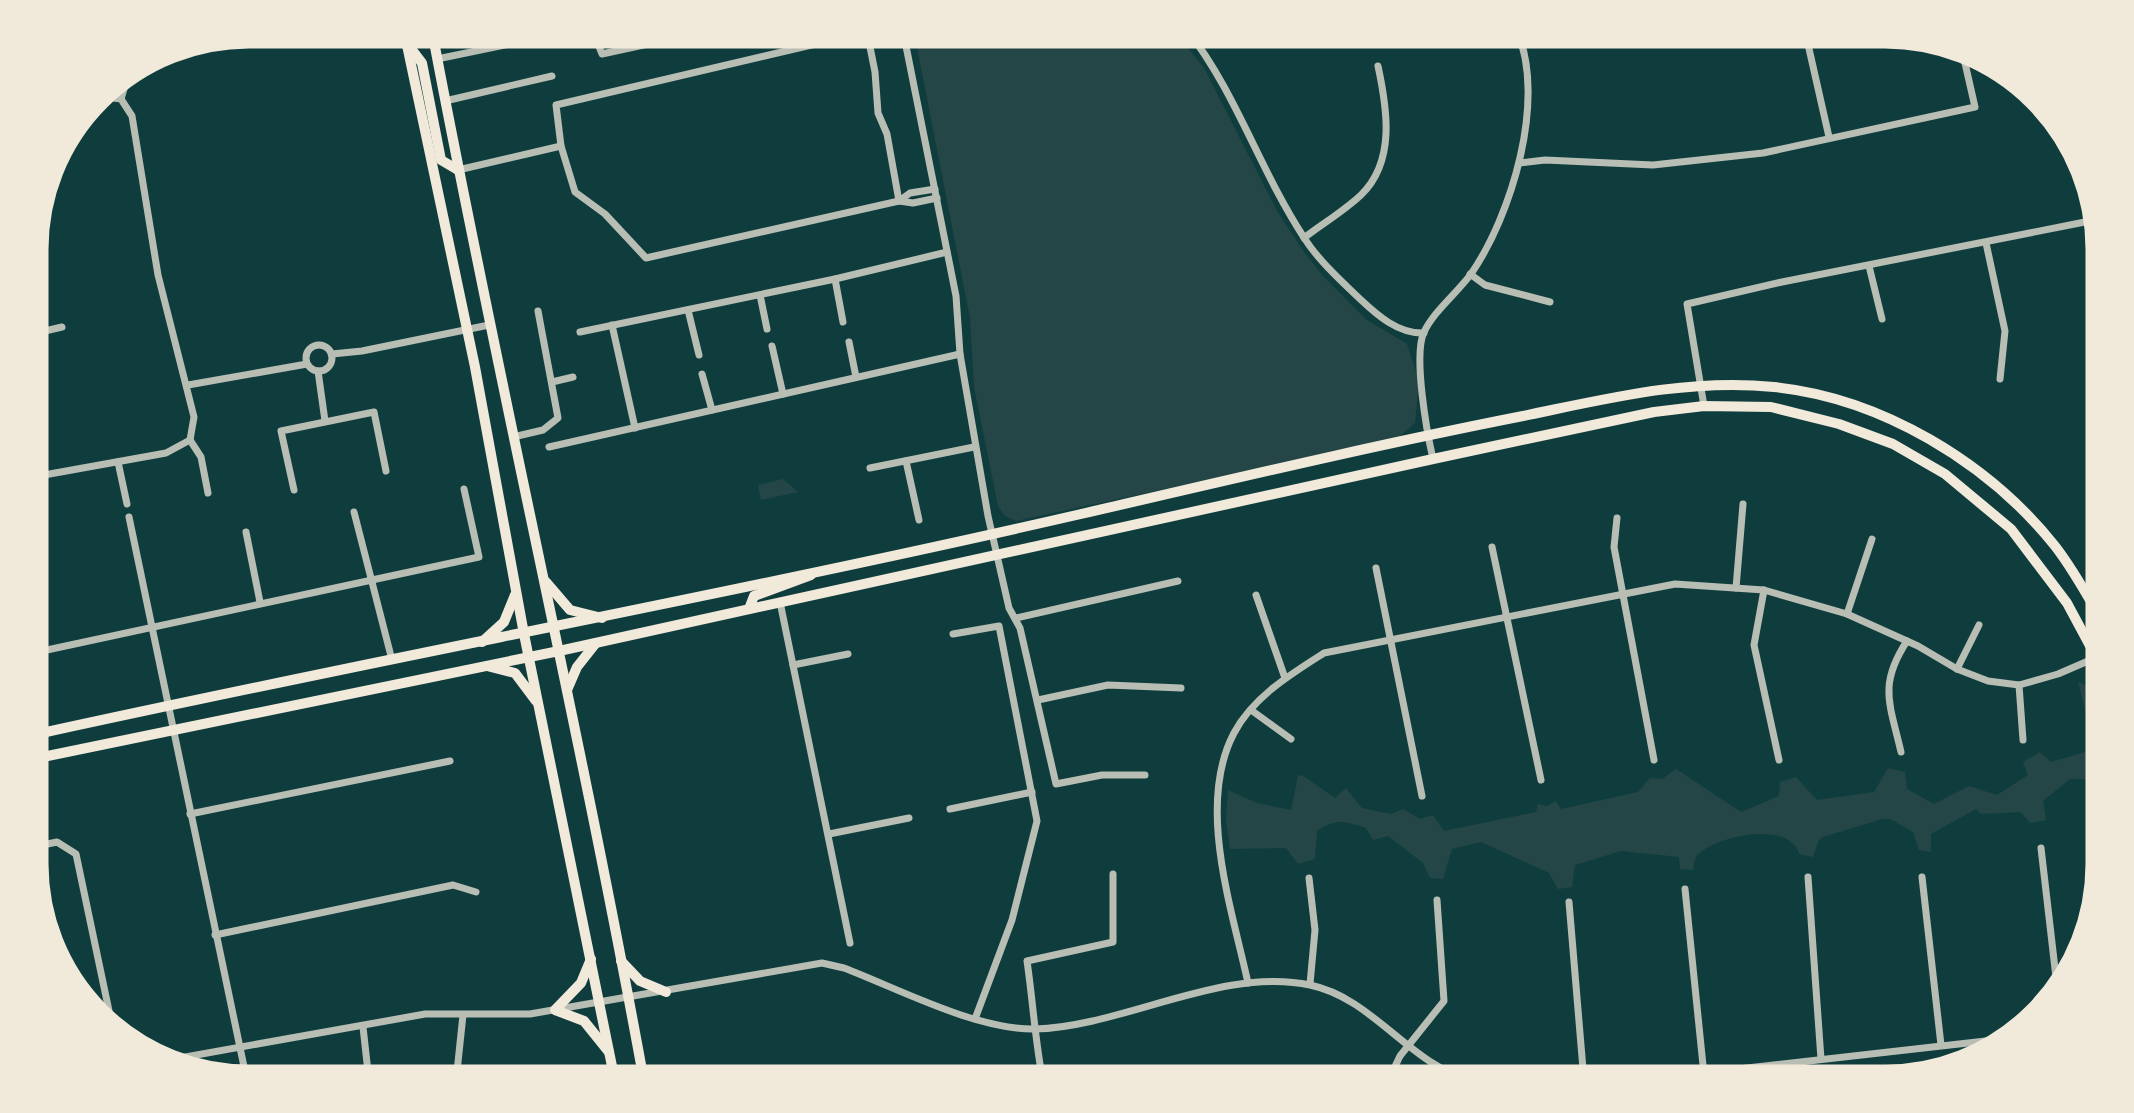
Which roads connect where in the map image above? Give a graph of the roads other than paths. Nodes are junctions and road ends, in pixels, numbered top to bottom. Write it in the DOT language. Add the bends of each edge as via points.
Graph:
graph roads {
  1 [pos="406,44"];
  2 [pos="410,44"];
  3 [pos="434,44"];
  4 [pos="509,44"];
  5 [pos="598,44"];
  6 [pos="650,44"];
  7 [pos="816,44"];
  8 [pos="869,44"];
  9 [pos="905,44"];
  10 [pos="1197,44"];
  11 [pos="1520,44"];
  12 [pos="1808,44"];
  13 [pos="437,59"];
  14 [pos="1964,60"];
  15 [pos="1378,66"];
  16 [pos="552,76"];
  17 [pos="125,85"];
  18 [pos="112,97"];
  19 [pos="121,99"];
  20 [pos="445,101"];
  21 [pos="1829,137"];
  22 [pos="561,146"];
  23 [pos="1520,163"];
  24 [pos="458,170"];
  25 [pos="935,189"];
  26 [pos="937,198"];
  27 [pos="900,201"];
  28 [pos="2088,222"];
  29 [pos="1304,238"];
  30 [pos="1986,243"];
  31 [pos="947,251"];
  32 [pos="1869,266"];
  33 [pos="1470,274"];
  34 [pos="835,279"];
  35 [pos="760,295"];
  36 [pos="1550,302"];
  37 [pos="688,310"];
  38 [pos="538,311"];
  39 [pos="1882,319"];
  40 [pos="843,322"];
  41 [pos="489,324"];
  42 [pos="612,326"];
  43 [pos="62,327"];
  44 [pos="467,329"];
  45 [pos="767,329"];
  46 [pos="44,331"];
  47 [pos="580,332"];
  48 [pos="1423,333"];
  49 [pos="849,342"];
  50 [pos="772,345"];
  51 [pos="332,354"];
  52 [pos="960,354"];
  53 [pos="699,355"];
  54 [pos="307,363"];
  55 [pos="318,371"];
  56 [pos="702,374"];
  57 [pos="573,377"];
  58 [pos="856,377"];
  59 [pos="2000,379"];
  60 [pos="552,382"];
  61 [pos="1701,383"];
  62 [pos="188,385"];
  63 [pos="783,394"];
  64 [pos="1704,406"];
  65 [pos="712,410"];
  66 [pos="325,421"];
  67 [pos="635,428"];
  68 [pos="1427,435"];
  69 [pos="513,437"];
  70 [pos="190,440"];
  71 [pos="549,447"];
  72 [pos="974,447"];
  73 [pos="1433,459"];
  74 [pos="906,461"];
  75 [pos="118,462"];
  76 [pos="870,468"];
  77 [pos="386,471"];
  78 [pos="44,475"];
  79 [pos="464,489"];
  80 [pos="294,490"];
  81 [pos="208,493"];
  82 [pos="127,504"];
  83 [pos="1743,504"];
  84 [pos="354,512"];
  85 [pos="129,517"];
  86 [pos="1617,518"];
  87 [pos="919,520"];
  88 [pos="246,532"];
  89 [pos="992,533"];
  90 [pos="1872,539"];
  91 [pos="1492,547"];
  92 [pos="996,556"];
  93 [pos="824,568"];
  94 [pos="1376,568"];
  95 [pos="543,578"];
  96 [pos="371,580"];
  97 [pos="1178,581"];
  98 [pos="1736,588"];
  99 [pos="1764,590"];
  100 [pos="516,592"];
  101 [pos="1623,594"];
  102 [pos="1256,595"];
  103 [pos="2090,600"];
  104 [pos="260,602"];
  105 [pos="780,602"];
  106 [pos="749,609"];
  107 [pos="1847,614"];
  108 [pos="1506,616"];
  109 [pos="603,618"];
  110 [pos="1016,618"];
  111 [pos="1979,625"];
  112 [pos="151,627"];
  113 [pos="554,629"];
  114 [pos="953,634"];
  115 [pos="524,635"];
  116 [pos="1389,639"];
  117 [pos="1907,641"];
  118 [pos="2090,641"];
  119 [pos="482,642"];
  120 [pos="596,643"];
  121 [pos="44,650"];
  122 [pos="559,651"];
  123 [pos="848,654"];
  124 [pos="530,657"];
  125 [pos="391,660"];
  126 [pos="2090,660"];
  127 [pos="793,665"];
  128 [pos="487,666"];
  129 [pos="1957,669"];
  130 [pos="1285,678"];
  131 [pos="2019,685"];
  132 [pos="1181,688"];
  133 [pos="567,690"];
  134 [pos="1038,700"];
  135 [pos="168,706"];
  136 [pos="539,706"];
  137 [pos="1251,709"];
  138 [pos="173,732"];
  139 [pos="44,733"];
  140 [pos="1290,739"];
  141 [pos="2024,740"];
  142 [pos="1901,752"];
  143 [pos="44,757"];
  144 [pos="1654,760"];
  145 [pos="1779,760"];
  146 [pos="450,761"];
  147 [pos="1145,775"];
  148 [pos="1541,780"];
  149 [pos="1032,792"];
  150 [pos="1422,796"];
  151 [pos="950,808"];
  152 [pos="190,814"];
  153 [pos="909,818"];
  154 [pos="829,834"];
  155 [pos="44,845"];
  156 [pos="2041,848"];
  157 [pos="1114,874"];
  158 [pos="1808,877"];
  159 [pos="1922,877"];
  160 [pos="1309,878"];
  161 [pos="1685,889"];
  162 [pos="476,892"];
  163 [pos="1437,900"];
  164 [pos="1569,902"];
  165 [pos="215,935"];
  166 [pos="850,943"];
  167 [pos="591,959"];
  168 [pos="621,961"];
  169 [pos="2056,978"];
  170 [pos="1248,983"];
  171 [pos="1310,984"];
  172 [pos="666,992"];
  173 [pos="629,999"];
  174 [pos="601,1003"];
  175 [pos="555,1010"];
  176 [pos="110,1014"];
  177 [pos="463,1015"];
  178 [pos="975,1019"];
  179 [pos="363,1027"];
  180 [pos="1033,1029"];
  181 [pos="1990,1040"];
  182 [pos="1408,1045"];
  183 [pos="1941,1045"];
  184 [pos="239,1048"];
  185 [pos="610,1054"];
  186 [pos="182,1058"];
  187 [pos="1821,1059"];
  188 [pos="244,1069"];
  189 [pos="368,1069"];
  190 [pos="457,1069"];
  191 [pos="613,1069"];
  192 [pos="642,1069"];
  193 [pos="1041,1069"];
  194 [pos="1395,1069"];
  195 [pos="1440,1069"];
  196 [pos="1583,1069"];
  197 [pos="1703,1069"];
  198 [pos="1748,1069"];
  1 -- 44 [label="main road"];
  2 -- 24 [label="main road" via="422,62 441,160"];
  3 -- 13 [label="main road"];
  4 -- 13 [label="street"];
  5 -- 6 [label="street" via="602,54"];
  7 -- 22 [label="street" via="556,105"];
  8 -- 27 [label="street" via="878,113 887,134"];
  9 -- 25 [label="street"];
  10 -- 29 [label="street"];
  11 -- 23 [label="street" via="1527,106"];
  12 -- 21 [label="street"];
  13 -- 20 [label="main road"];
  14 -- 21 [label="street" via="1975,107"];
  15 -- 29 [label="street" via="1388,116 1385,146 1375,175 1362,195"];
  16 -- 20 [label="street"];
  17 -- 19 [label="street"];
  18 -- 19 [label="street"];
  19 -- 62 [label="street" via="132,116 158,275"];
  20 -- 24 [label="main road"];
  21 -- 23 [label="street" via="1763,153 1653,165"];
  22 -- 24 [label="street"];
  22 -- 27 [label="street" via="575,192 605,214 646,258"];
  23 -- 33 [label="street" via="1498,230"];
  24 -- 41 [label="main road"];
  25 -- 26 [label="street"];
  25 -- 27 [label="street" via="910,193"];
  26 -- 27 [label="street"];
  26 -- 31 [label="street"];
  28 -- 30 [label="street"];
  29 -- 48 [label="street" via="1377,316 1408,332"];
  30 -- 32 [label="street"];
  30 -- 59 [label="street" via="2005,331"];
  31 -- 34 [label="street"];
  31 -- 52 [label="street"];
  32 -- 39 [label="street"];
  32 -- 61 [label="street" via="1687,304"];
  33 -- 36 [label="street" via="1485,285"];
  33 -- 48 [label="street"];
  34 -- 35 [label="street"];
  34 -- 40 [label="street"];
  35 -- 37 [label="street"];
  35 -- 45 [label="street"];
  37 -- 42 [label="street"];
  37 -- 53 [label="street"];
  38 -- 60 [label="street"];
  41 -- 44 [label="street"];
  41 -- 69 [label="main road"];
  42 -- 47 [label="street"];
  42 -- 67 [label="street"];
  43 -- 46 [label="street"];
  44 -- 51 [label="street"];
  44 -- 100 [label="main road"];
  48 -- 68 [label="street"];
  49 -- 58 [label="street"];
  50 -- 63 [label="street"];
  51 -- 54 [label="street" via="325,346 314,345 306,354"];
  51 -- 55 [label="street" via="331,365"];
  52 -- 58 [label="street"];
  52 -- 72 [label="street"];
  54 -- 55 [label="street"];
  54 -- 62 [label="street"];
  55 -- 66 [label="street"];
  56 -- 65 [label="street"];
  57 -- 60 [label="street"];
  58 -- 63 [label="street"];
  60 -- 69 [label="street" via="559,411 556,422"];
  61 -- 64 [label="street"];
  61 -- 68 [label="main road"];
  61 -- 103 [label="main road" via="1820,395 1872,410 1937,444 1991,482 2036,525 2072,569"];
  62 -- 70 [label="street" via="194,416"];
  63 -- 65 [label="street"];
  64 -- 73 [label="main road" via="1654,412"];
  64 -- 118 [label="main road" via="1771,407 1807,415 1875,437 1945,474 2011,529"];
  65 -- 67 [label="street"];
  66 -- 77 [label="street" via="374,412"];
  66 -- 80 [label="street" via="281,431"];
  67 -- 71 [label="street"];
  68 -- 73 [label="street"];
  68 -- 89 [label="main road"];
  69 -- 95 [label="main road"];
  70 -- 75 [label="street" via="166,453"];
  70 -- 81 [label="street" via="201,457"];
  72 -- 74 [label="street"];
  72 -- 89 [label="street"];
  73 -- 92 [label="main road"];
  74 -- 76 [label="street"];
  74 -- 87 [label="street"];
  75 -- 78 [label="street"];
  75 -- 82 [label="street"];
  79 -- 96 [label="street" via="480,557"];
  83 -- 98 [label="street"];
  84 -- 96 [label="street"];
  85 -- 112 [label="street"];
  86 -- 101 [label="street" via="1614,547"];
  88 -- 104 [label="street"];
  89 -- 92 [label="street"];
  89 -- 93 [label="main road"];
  90 -- 107 [label="street"];
  91 -- 108 [label="street"];
  92 -- 105 [label="main road"];
  92 -- 110 [label="street"];
  93 -- 106 [label="main road" via="796,583 755,595"];
  93 -- 109 [label="main road"];
  94 -- 116 [label="street"];
  95 -- 109 [label="main road" via="570,610"];
  95 -- 113 [label="main road"];
  96 -- 104 [label="street"];
  96 -- 125 [label="street"];
  97 -- 110 [label="street"];
  98 -- 99 [label="street"];
  98 -- 101 [label="street" via="1675,584"];
  99 -- 107 [label="street"];
  99 -- 145 [label="street" via="1754,645"];
  100 -- 115 [label="main road"];
  100 -- 119 [label="main road" via="505,622"];
  101 -- 108 [label="street"];
  101 -- 144 [label="street"];
  102 -- 130 [label="street"];
  104 -- 112 [label="street"];
  105 -- 106 [label="main road"];
  105 -- 127 [label="street"];
  106 -- 120 [label="main road"];
  107 -- 117 [label="street"];
  108 -- 116 [label="street"];
  108 -- 148 [label="street"];
  109 -- 113 [label="main road"];
  110 -- 134 [label="street"];
  111 -- 129 [label="street"];
  112 -- 121 [label="street"];
  112 -- 135 [label="street"];
  113 -- 115 [label="main road"];
  113 -- 122 [label="main road"];
  114 -- 149 [label="street" via="999,626"];
  115 -- 119 [label="main road"];
  115 -- 124 [label="main road"];
  116 -- 130 [label="street" via="1324,653"];
  116 -- 150 [label="street"];
  117 -- 129 [label="street"];
  117 -- 142 [label="street" via="1892,664 1887,691"];
  119 -- 125 [label="main road"];
  120 -- 122 [label="main road"];
  120 -- 133 [label="main road" via="577,667"];
  122 -- 124 [label="main road"];
  122 -- 133 [label="main road"];
  123 -- 127 [label="street"];
  124 -- 128 [label="main road"];
  124 -- 136 [label="main road"];
  125 -- 135 [label="main road"];
  126 -- 131 [label="street"];
  127 -- 154 [label="street"];
  128 -- 136 [label="main road" via="514,673"];
  128 -- 138 [label="main road"];
  129 -- 131 [label="street" via="1988,681"];
  130 -- 137 [label="street"];
  131 -- 141 [label="street"];
  132 -- 134 [label="street" via="1108,685"];
  133 -- 168 [label="main road"];
  134 -- 147 [label="street" via="1056,784 1102,775"];
  135 -- 138 [label="street"];
  135 -- 139 [label="main road"];
  136 -- 167 [label="main road"];
  137 -- 140 [label="street"];
  137 -- 170 [label="street" via="1234,733 1222,763 1216,804 1218,840"];
  138 -- 143 [label="main road"];
  138 -- 152 [label="street"];
  146 -- 152 [label="street"];
  149 -- 151 [label="street"];
  149 -- 178 [label="street" via="1037,821 1021,885"];
  152 -- 165 [label="street"];
  153 -- 154 [label="street"];
  154 -- 166 [label="street"];
  155 -- 176 [label="street" via="57,842 71,848 79,860"];
  156 -- 169 [label="street"];
  157 -- 180 [label="street" via="1112,942 1027,961"];
  158 -- 187 [label="street"];
  159 -- 183 [label="street"];
  160 -- 171 [label="street" via="1315,930"];
  161 -- 197 [label="street"];
  162 -- 165 [label="street" via="453,885"];
  163 -- 182 [label="street" via="1444,1001"];
  164 -- 196 [label="street"];
  165 -- 184 [label="street"];
  167 -- 174 [label="main road"];
  167 -- 175 [label="main road" via="581,983"];
  168 -- 172 [label="main road" via="637,979"];
  168 -- 173 [label="main road"];
  170 -- 171 [label="street"];
  170 -- 180 [label="street" via="1055,1028"];
  171 -- 182 [label="street" via="1332,992"];
  172 -- 173 [label="street"];
  172 -- 178 [label="street" via="822,963"];
  173 -- 174 [label="street"];
  173 -- 192 [label="main road"];
  174 -- 175 [label="street"];
  174 -- 185 [label="main road"];
  175 -- 177 [label="street"];
  175 -- 185 [label="main road" via="584,1021"];
  177 -- 179 [label="street" via="425,1014"];
  177 -- 190 [label="street"];
  178 -- 180 [label="street"];
  179 -- 184 [label="street"];
  179 -- 189 [label="street"];
  180 -- 193 [label="street"];
  181 -- 183 [label="street"];
  182 -- 194 [label="street"];
  182 -- 195 [label="street"];
  183 -- 187 [label="street"];
  184 -- 186 [label="street"];
  184 -- 188 [label="street"];
  185 -- 191 [label="main road"];
  187 -- 198 [label="street"];
}
